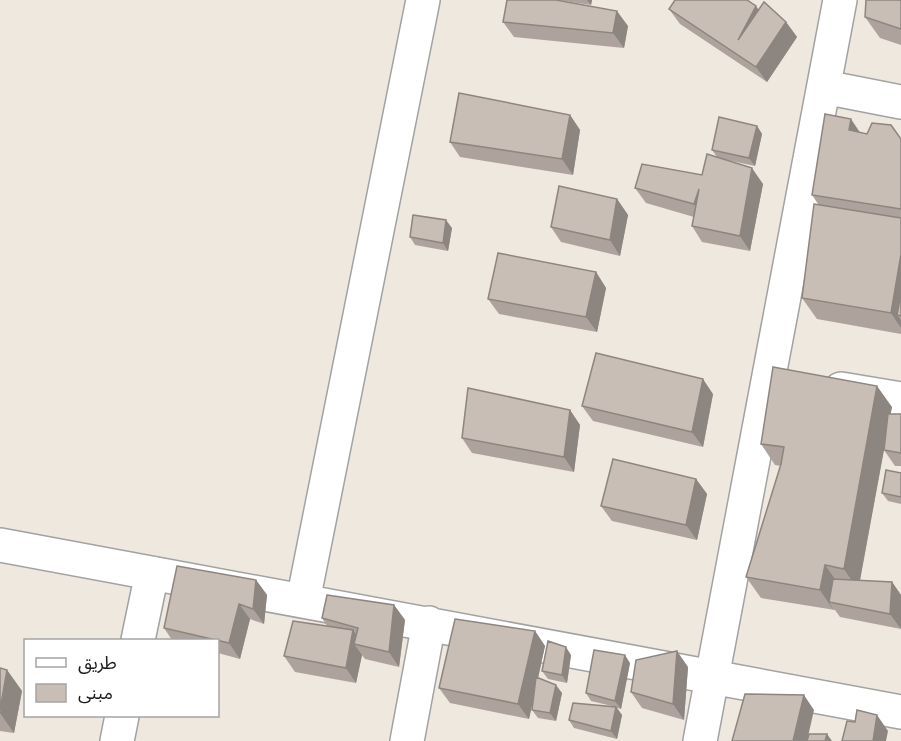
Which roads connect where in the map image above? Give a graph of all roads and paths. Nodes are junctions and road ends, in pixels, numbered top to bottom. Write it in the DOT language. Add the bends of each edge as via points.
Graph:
graph roads {
  1 [pos="423,0"];
  2 [pos="840,0"];
  3 [pos="824,87"];
  4 [pos="901,102"];
  5 [pos="769,377"];
  6 [pos="901,399"];
  7 [pos="0,545"];
  8 [pos="152,573"];
  9 [pos="303,601"];
  10 [pos="429,623"];
  11 [pos="138,639"];
  12 [pos="712,676"];
  13 [pos="901,712"];
  14 [pos="122,717"];
  15 [pos="117,741"];
  16 [pos="407,741"];
  17 [pos="700,741"];
  1 -- 9 [label="street"];
  2 -- 3 [label="street"];
  3 -- 4 [label="street"];
  3 -- 5 [label="street"];
  5 -- 6 [label="street"];
  5 -- 12 [label="street"];
  7 -- 8 [label="street"];
  8 -- 9 [label="street"];
  8 -- 11 [label="street"];
  9 -- 10 [label="street"];
  10 -- 12 [label="street"];
  10 -- 16 [label="street"];
  12 -- 13 [label="street"];
  12 -- 17 [label="street"];
  14 -- 15 [label="street"];
}
